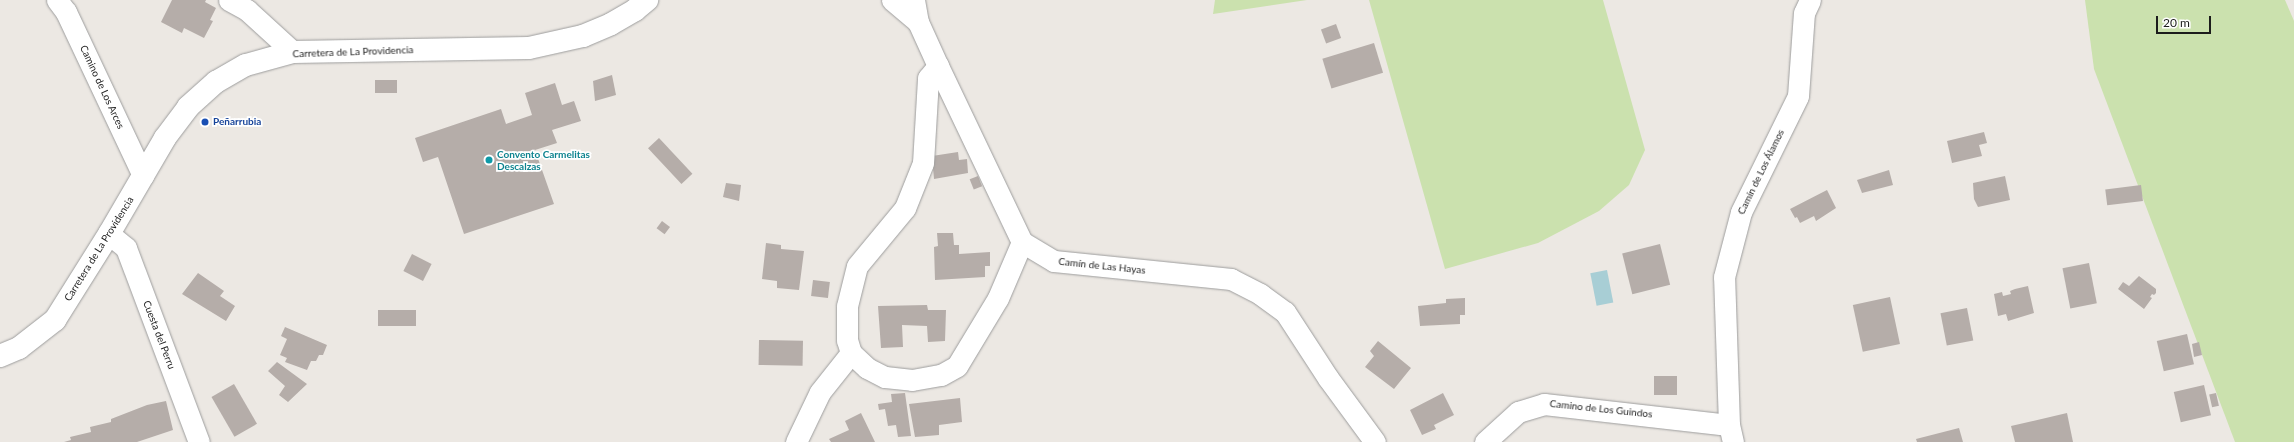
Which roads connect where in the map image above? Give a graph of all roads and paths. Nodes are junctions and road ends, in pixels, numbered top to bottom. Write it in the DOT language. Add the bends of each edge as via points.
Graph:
graph roads {
  1 [pos="57,0"];
  2 [pos="229,0"];
  3 [pos="647,0"];
  4 [pos="892,0"];
  5 [pos="914,0"];
  6 [pos="1810,0"];
  7 [pos="918,22"];
  8 [pos="293,52"];
  9 [pos="938,66"];
  10 [pos="143,176"];
  11 [pos="109,234"];
  12 [pos="1022,242"];
  13 [pos="851,352"];
  14 [pos="0,356"];
  15 [pos="1731,433"];
  16 [pos="199,442"];
  17 [pos="796,442"];
  18 [pos="1375,442"];
  19 [pos="1485,442"];
  1 -- 10 [label="street, Camino de Los Arces" via="66,12"];
  2 -- 8 [label="street" via="247,10"];
  3 -- 8 [label="street, Carretera de La Providencia" via="623,17 583,36 529,48"];
  4 -- 7 [label="street"];
  5 -- 7 [label="street"];
  6 -- 15 [label="street, Camín de Los Álamos" via="1804,13 1798,96 1741,212 1724,277"];
  7 -- 9 [label="street"];
  8 -- 10 [label="street, Carretera de La Providencia" via="246,65 216,82 188,107 165,138"];
  9 -- 12 [label="street"];
  9 -- 13 [label="street" via="928,78 923,163 905,208 857,266 847,306 847,340"];
  10 -- 11 [label="street, Carretera de La Providencia"];
  11 -- 14 [label="street, Carretera de La Providencia" via="55,320 19,348"];
  11 -- 16 [label="street, Cuesta del Perru" via="126,248"];
  12 -- 13 [label="street" via="998,298 957,366 941,375 912,380 885,376 867,368"];
  12 -- 18 [label="street, Camín de Las Hayas" via="1054,260 1231,279 1260,294 1285,312 1328,378"];
  13 -- 17 [label="street" via="820,392"];
  15 -- 19 [label="street, Camino de Los Guindos" via="1544,404 1518,412"];
}
